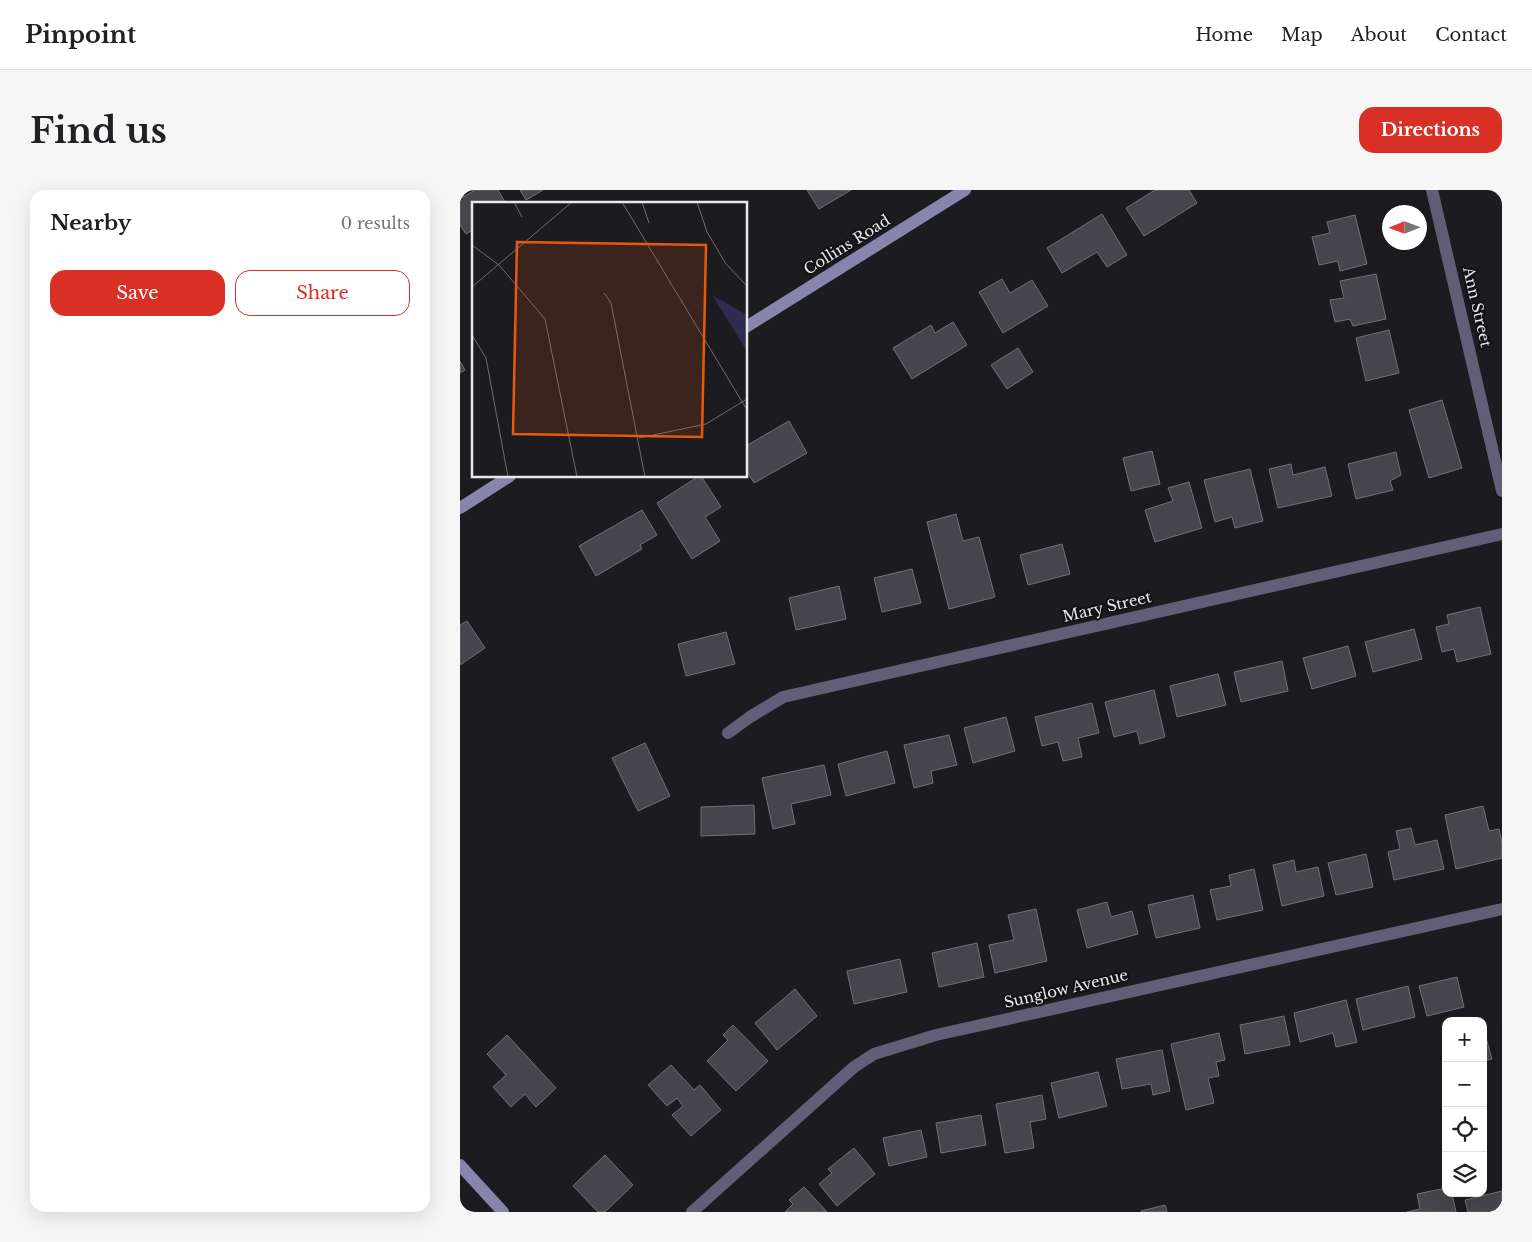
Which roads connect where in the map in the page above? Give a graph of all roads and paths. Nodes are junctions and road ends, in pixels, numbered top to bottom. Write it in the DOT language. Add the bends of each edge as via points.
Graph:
graph roads {
  1 [pos="965,190"];
  2 [pos="1432,190"];
  3 [pos="748,326"];
  4 [pos="507,478"];
  5 [pos="1502,491"];
  6 [pos="460,508"];
  7 [pos="1502,534"];
  8 [pos="728,733"];
  9 [pos="1502,909"];
  10 [pos="460,1165"];
  11 [pos="503,1212"];
  12 [pos="692,1212"];
  1 -- 3 [label="main road, Collins Road"];
  2 -- 5 [label="street, Ann Street"];
  4 -- 6 [label="main road"];
  7 -- 8 [label="street, Mary Street" via="783,697"];
  9 -- 12 [label="street, Sunglow Avenue" via="936,1035 874,1054 854,1067"];
  10 -- 11 [label="main road"];
}
